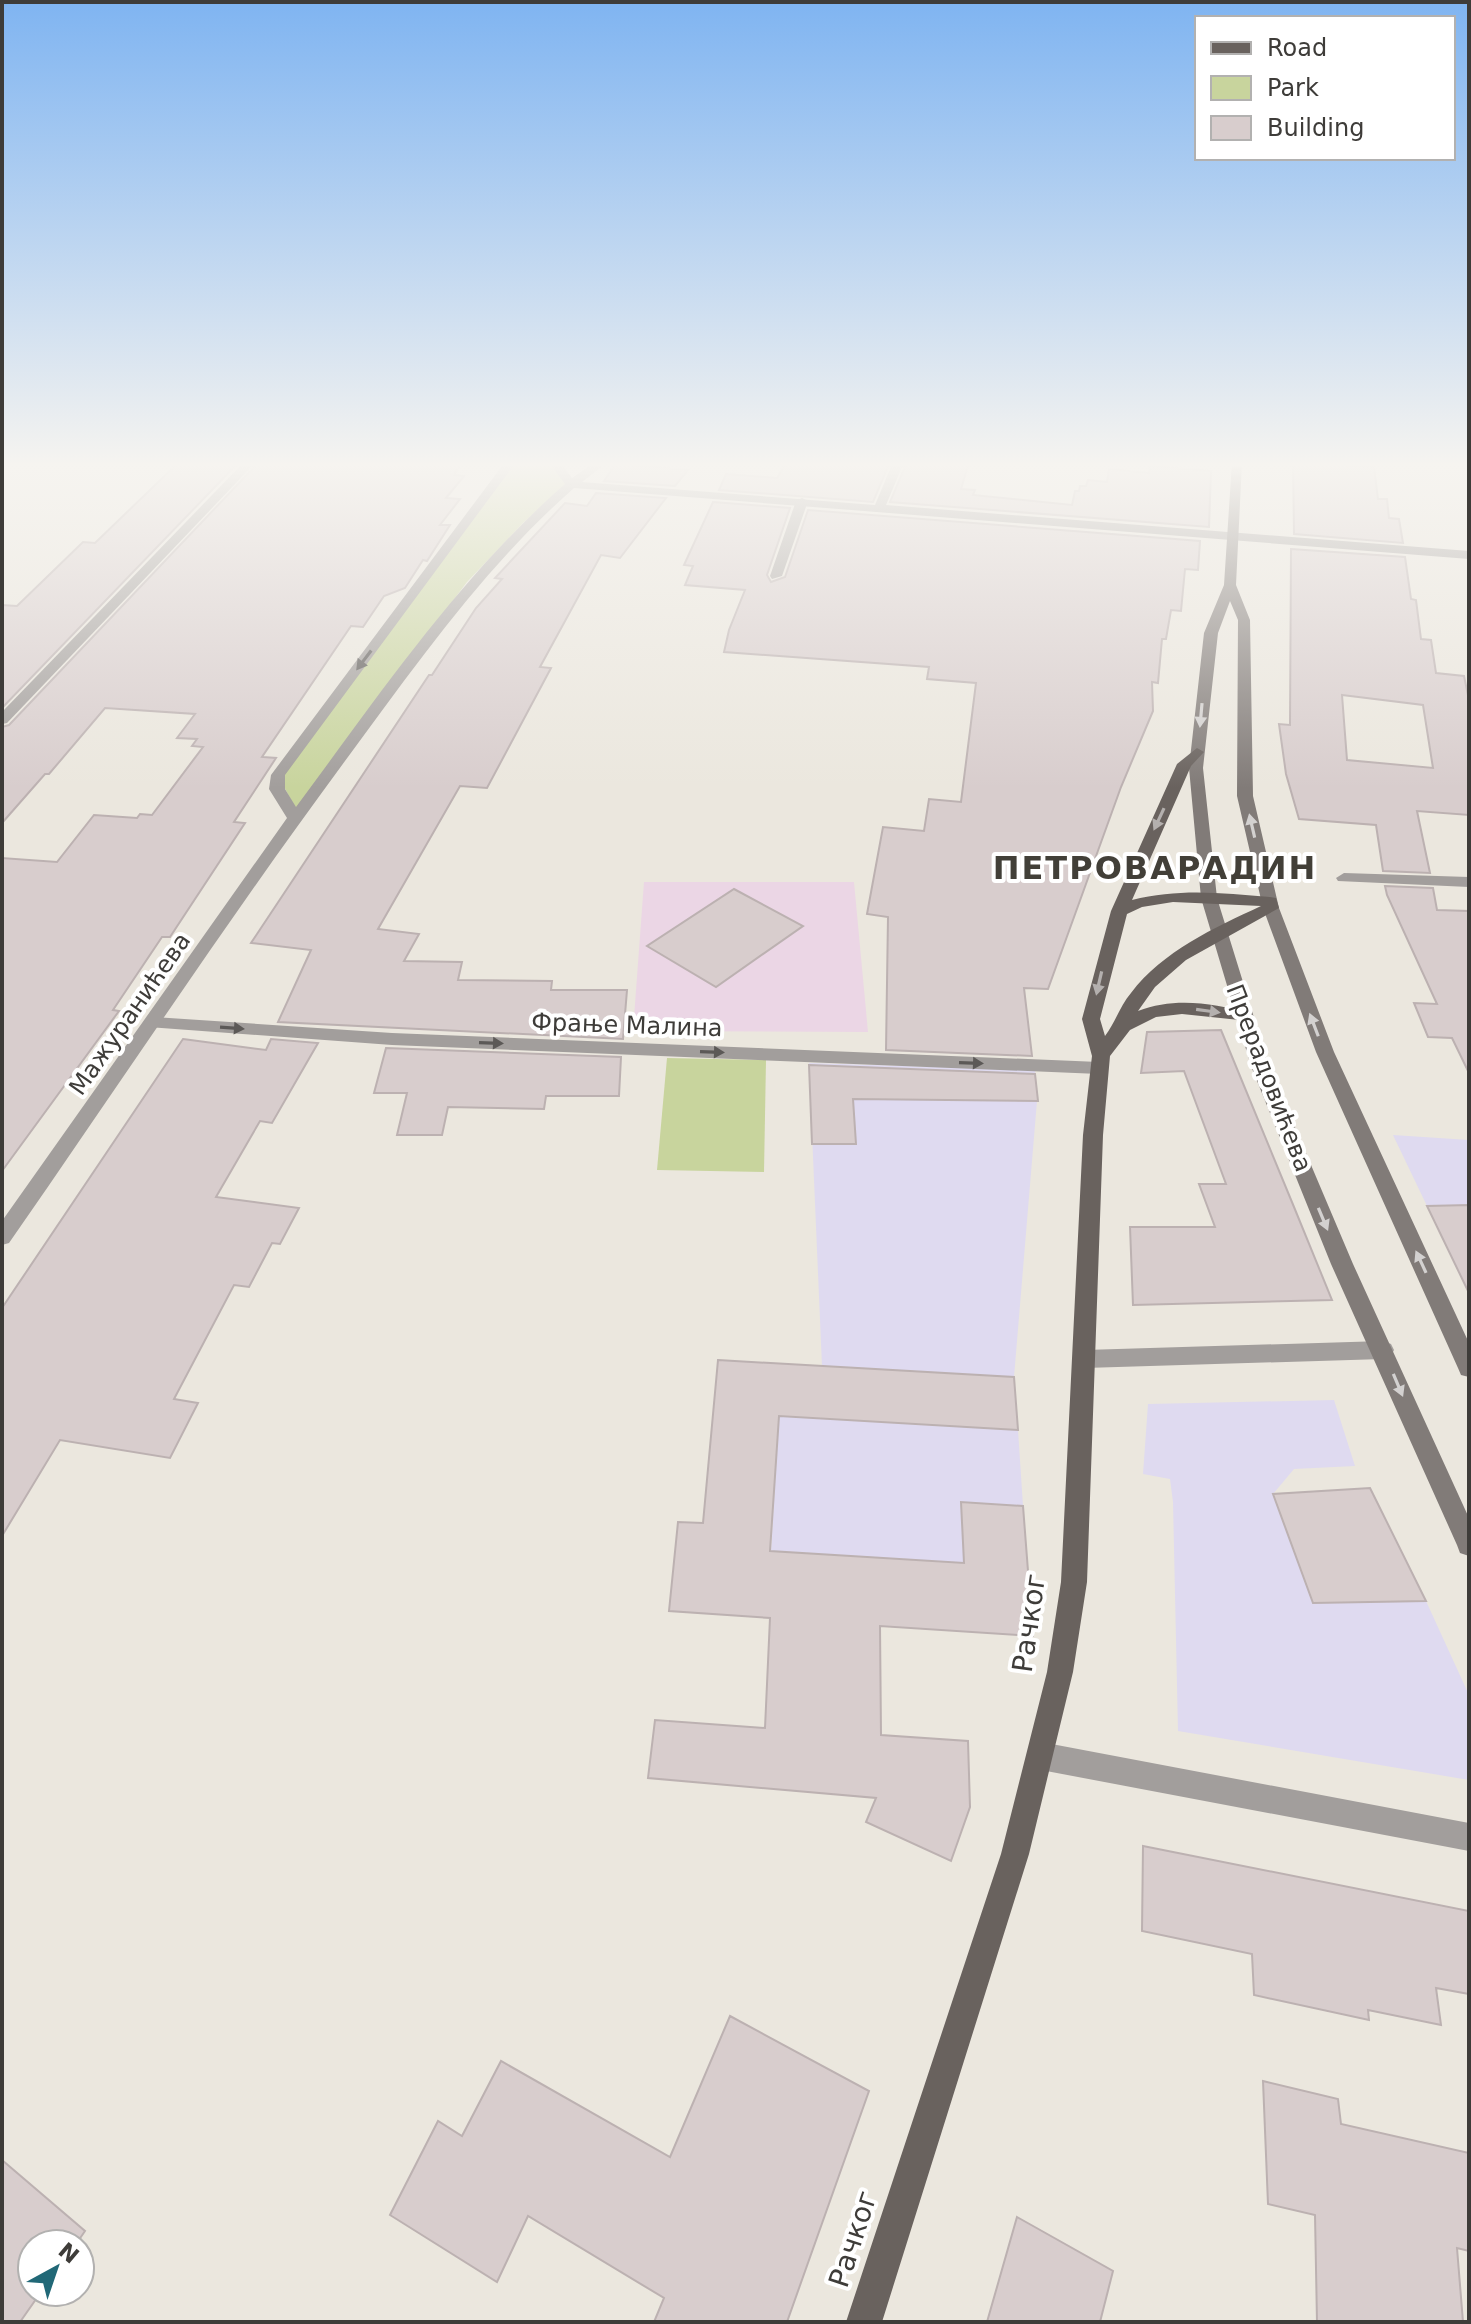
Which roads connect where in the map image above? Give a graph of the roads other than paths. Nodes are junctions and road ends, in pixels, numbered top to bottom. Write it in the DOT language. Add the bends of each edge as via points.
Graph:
graph roads {
  1 [pos="146,570"];
  2 [pos="430,570"];
  3 [pos="483,570"];
  4 [pos="778,570"];
  5 [pos="1231,570"];
  6 [pos="776,576"];
  7 [pos="1230,585"];
  8 [pos="2,720"];
  9 [pos="1197,752"];
  10 [pos="295,818"];
  11 [pos="1344,878"];
  12 [pos="1469,882"];
  13 [pos="1209,898"];
  14 [pos="1270,905"];
  15 [pos="1119,911"];
  16 [pos="1218,931"];
  17 [pos="1243,1017"];
  18 [pos="154,1023"];
  19 [pos="1122,1027"];
  20 [pos="1100,1062"];
  21 [pos="2,1237"];
  22 [pos="1383,1350"];
  23 [pos="1085,1359"];
  24 [pos="1469,1368"];
  25 [pos="1469,1545"];
  26 [pos="1041,1756"];
  27 [pos="1469,1837"];
  28 [pos="864,2322"];
  1 -- 8 [label="street"];
  2 -- 10 [label="street, one-way" via="278,775 277,789"];
  3 -- 10 [label="street, Мажуранићева"];
  4 -- 6 [label="street"];
  5 -- 7 [label="main road, Прерадовићева"];
  7 -- 9 [label="main road, Прерадовићева, one-way" via="1211,633"];
  14 -- 7 [label="main road, Прерадовићева, one-way" via="1245,796 1244,620"];
  9 -- 13 [label="main road, Прерадовићева"];
  9 -- 15 [label="main road, Рачког, one-way" via="1184,764"];
  10 -- 18 [label="street, Мажуранићева"];
  11 -- 12 [label="street"];
  13 -- 14 [label="main road"];
  13 -- 15 [label="main road" via="1155,898"];
  13 -- 16 [label="main road, Прерадовићева"];
  14 -- 16 [label="main road"];
  24 -- 14 [label="main road, Прерадовићева, one-way" via="1325,1052"];
  15 -- 20 [label="main road, Рачког, one-way" via="1091,1019"];
  16 -- 17 [label="main road, Прерадовићева"];
  16 -- 19 [label="main road" via="1151,982 1135,999"];
  19 -- 17 [label="main road, one-way" via="1165,1009"];
  17 -- 22 [label="main road, Прерадовићева, one-way" via="1342,1264"];
  18 -- 20 [label="street, Фрање Малина, one-way" via="392,1039"];
  18 -- 21 [label="street, Мажуранићева"];
  19 -- 20 [label="main road"];
  20 -- 23 [label="main road, Рачког"];
  22 -- 23 [label="street"];
  22 -- 25 [label="main road, Прерадовићева, one-way"];
  23 -- 26 [label="main road, Рачког" via="1074,1582"];
  26 -- 27 [label="street"];
  26 -- 28 [label="main road, Рачког" via="1015,1854"];
}
